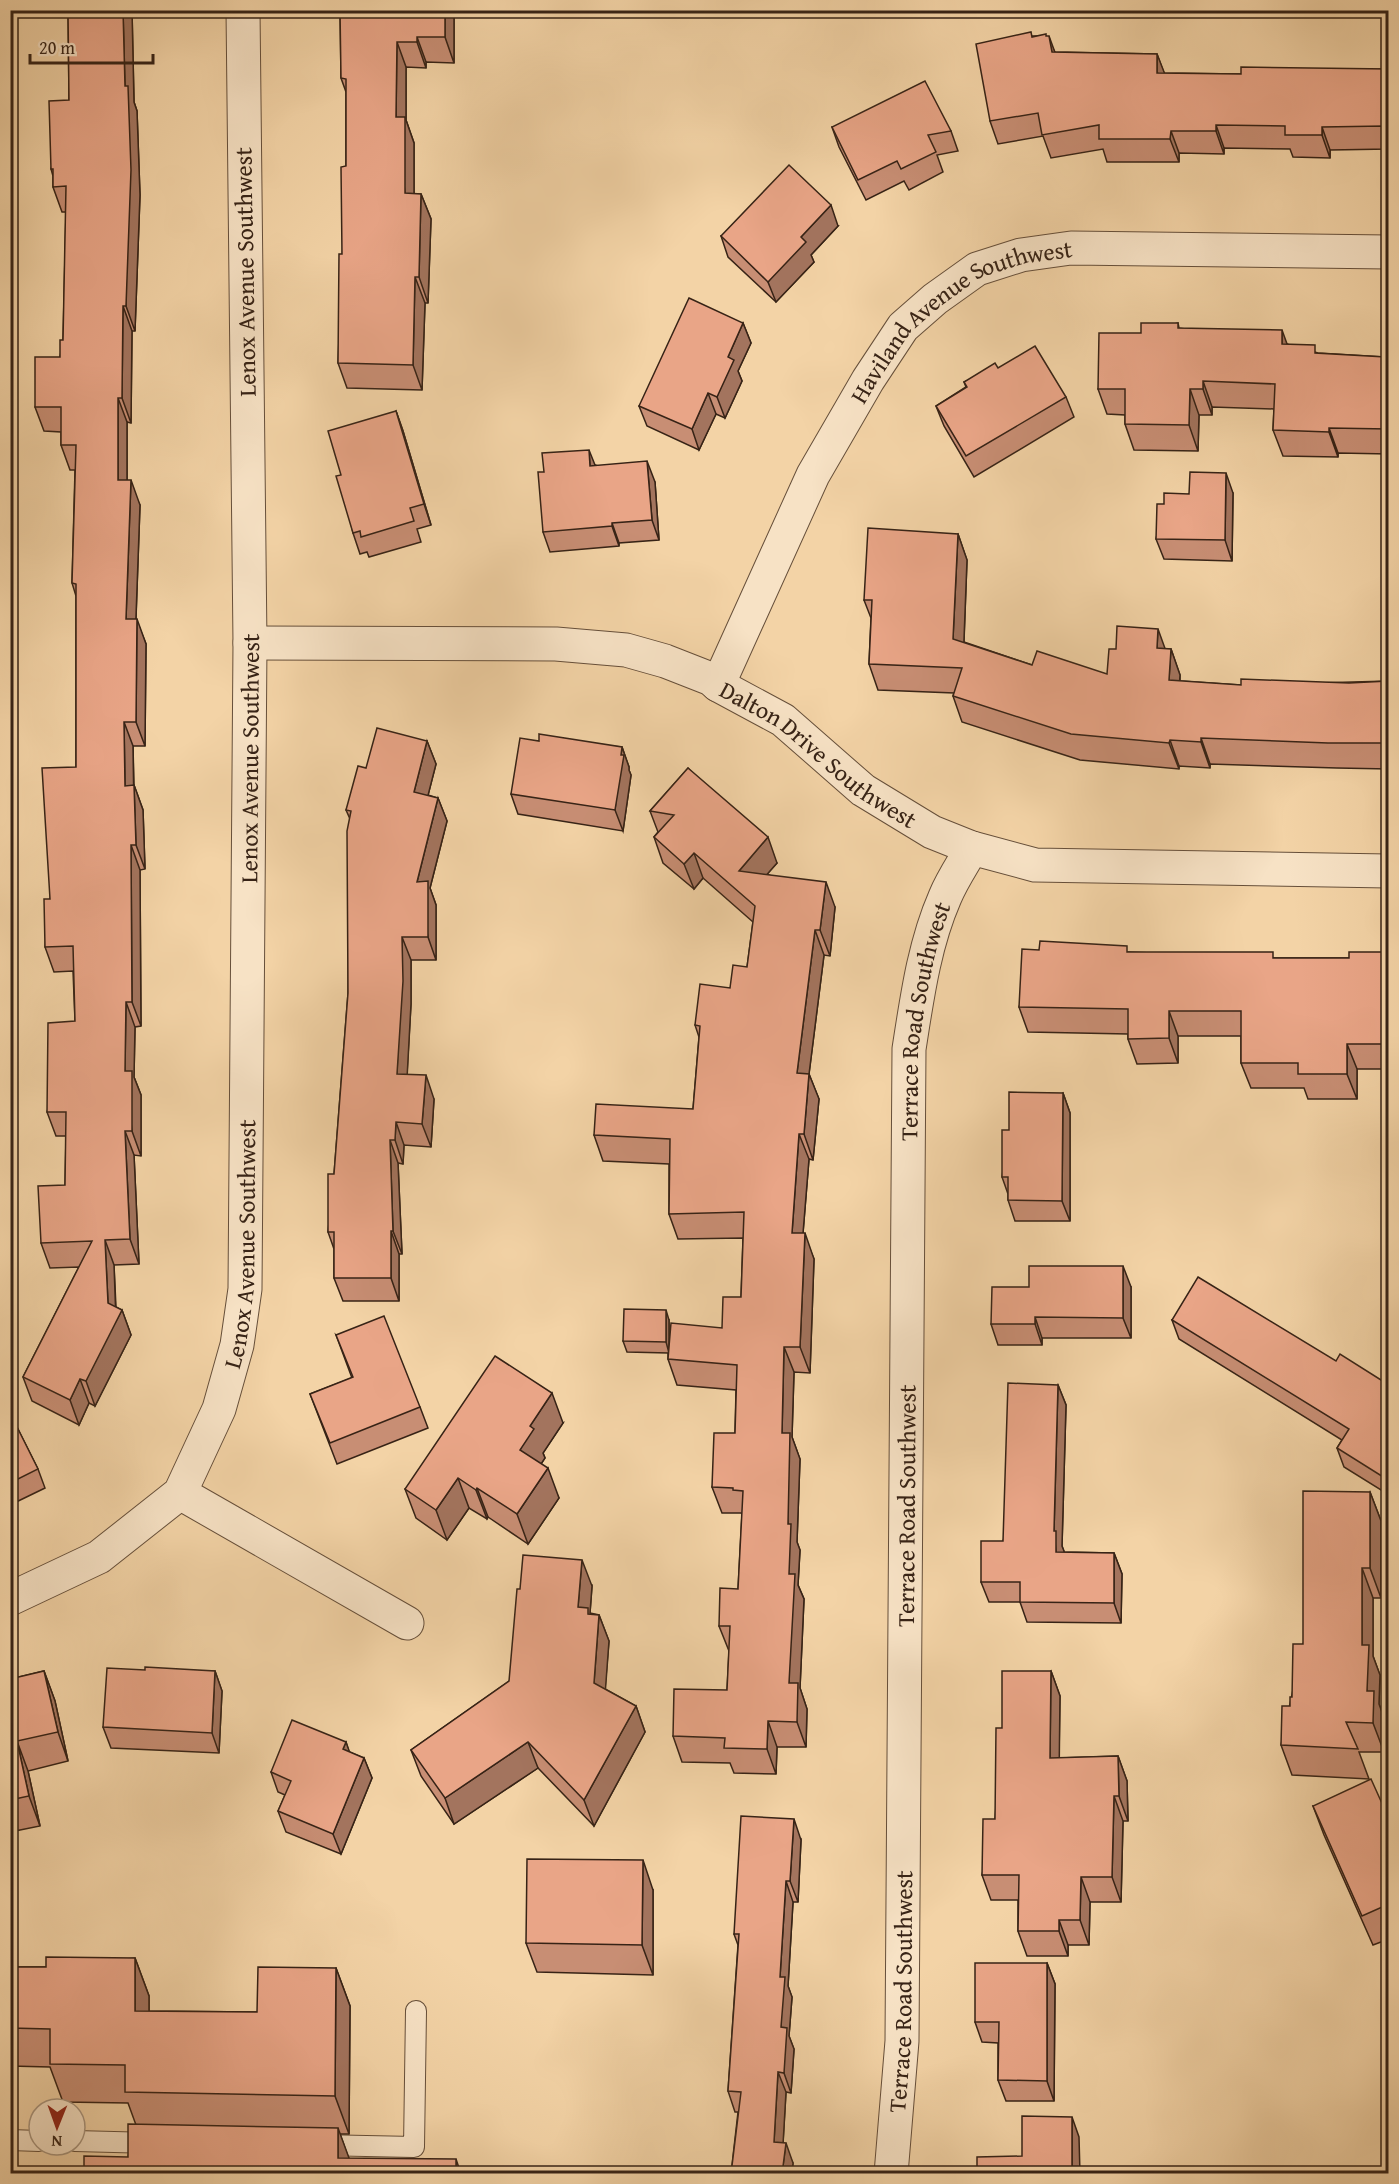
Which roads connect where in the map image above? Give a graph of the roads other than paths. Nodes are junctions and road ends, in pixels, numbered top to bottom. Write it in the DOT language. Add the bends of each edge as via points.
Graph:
graph roads {
  1 [pos="243,10"];
  2 [pos="1389,252"];
  3 [pos="250,643"];
  4 [pos="718,686"];
  5 [pos="972,848"];
  6 [pos="1389,871"];
  7 [pos="180,1493"];
  8 [pos="10,1599"];
  9 [pos="407,1623"];
  10 [pos="416,2011"];
  11 [pos="10,2140"];
  12 [pos="27,2141"];
  13 [pos="87,2141"];
  14 [pos="169,2143"];
  15 [pos="297,2145"];
  16 [pos="891,2174"];
  1 -- 3 [label="street, Lenox Avenue Southwest"];
  2 -- 4 [label="street, Haviland Avenue Southwest" via="1071,248 1021,255 976,269 903,327 868,380 813,475"];
  3 -- 4 [label="street, Dalton Drive Southwest" via="556,644 626,650 711,678"];
  3 -- 7 [label="street, Lenox Avenue Southwest" via="245,1289 237,1345 219,1409"];
  4 -- 5 [label="street, Dalton Drive Southwest" via="783,720 863,790 932,832"];
  5 -- 6 [label="street, Dalton Drive Southwest" via="1035,865"];
  5 -- 16 [label="street, Terrace Road Southwest" via="945,897 930,940 909,1049 902,2041"];
  7 -- 8 [label="street, Lenox Avenue Southwest" via="99,1557"];
  7 -- 9 [label="street"];
  10 -- 15 [label="lane" via="414,2146"];
  11 -- 12 [label="lane"];
  13 -- 14 [label="lane"];
}
